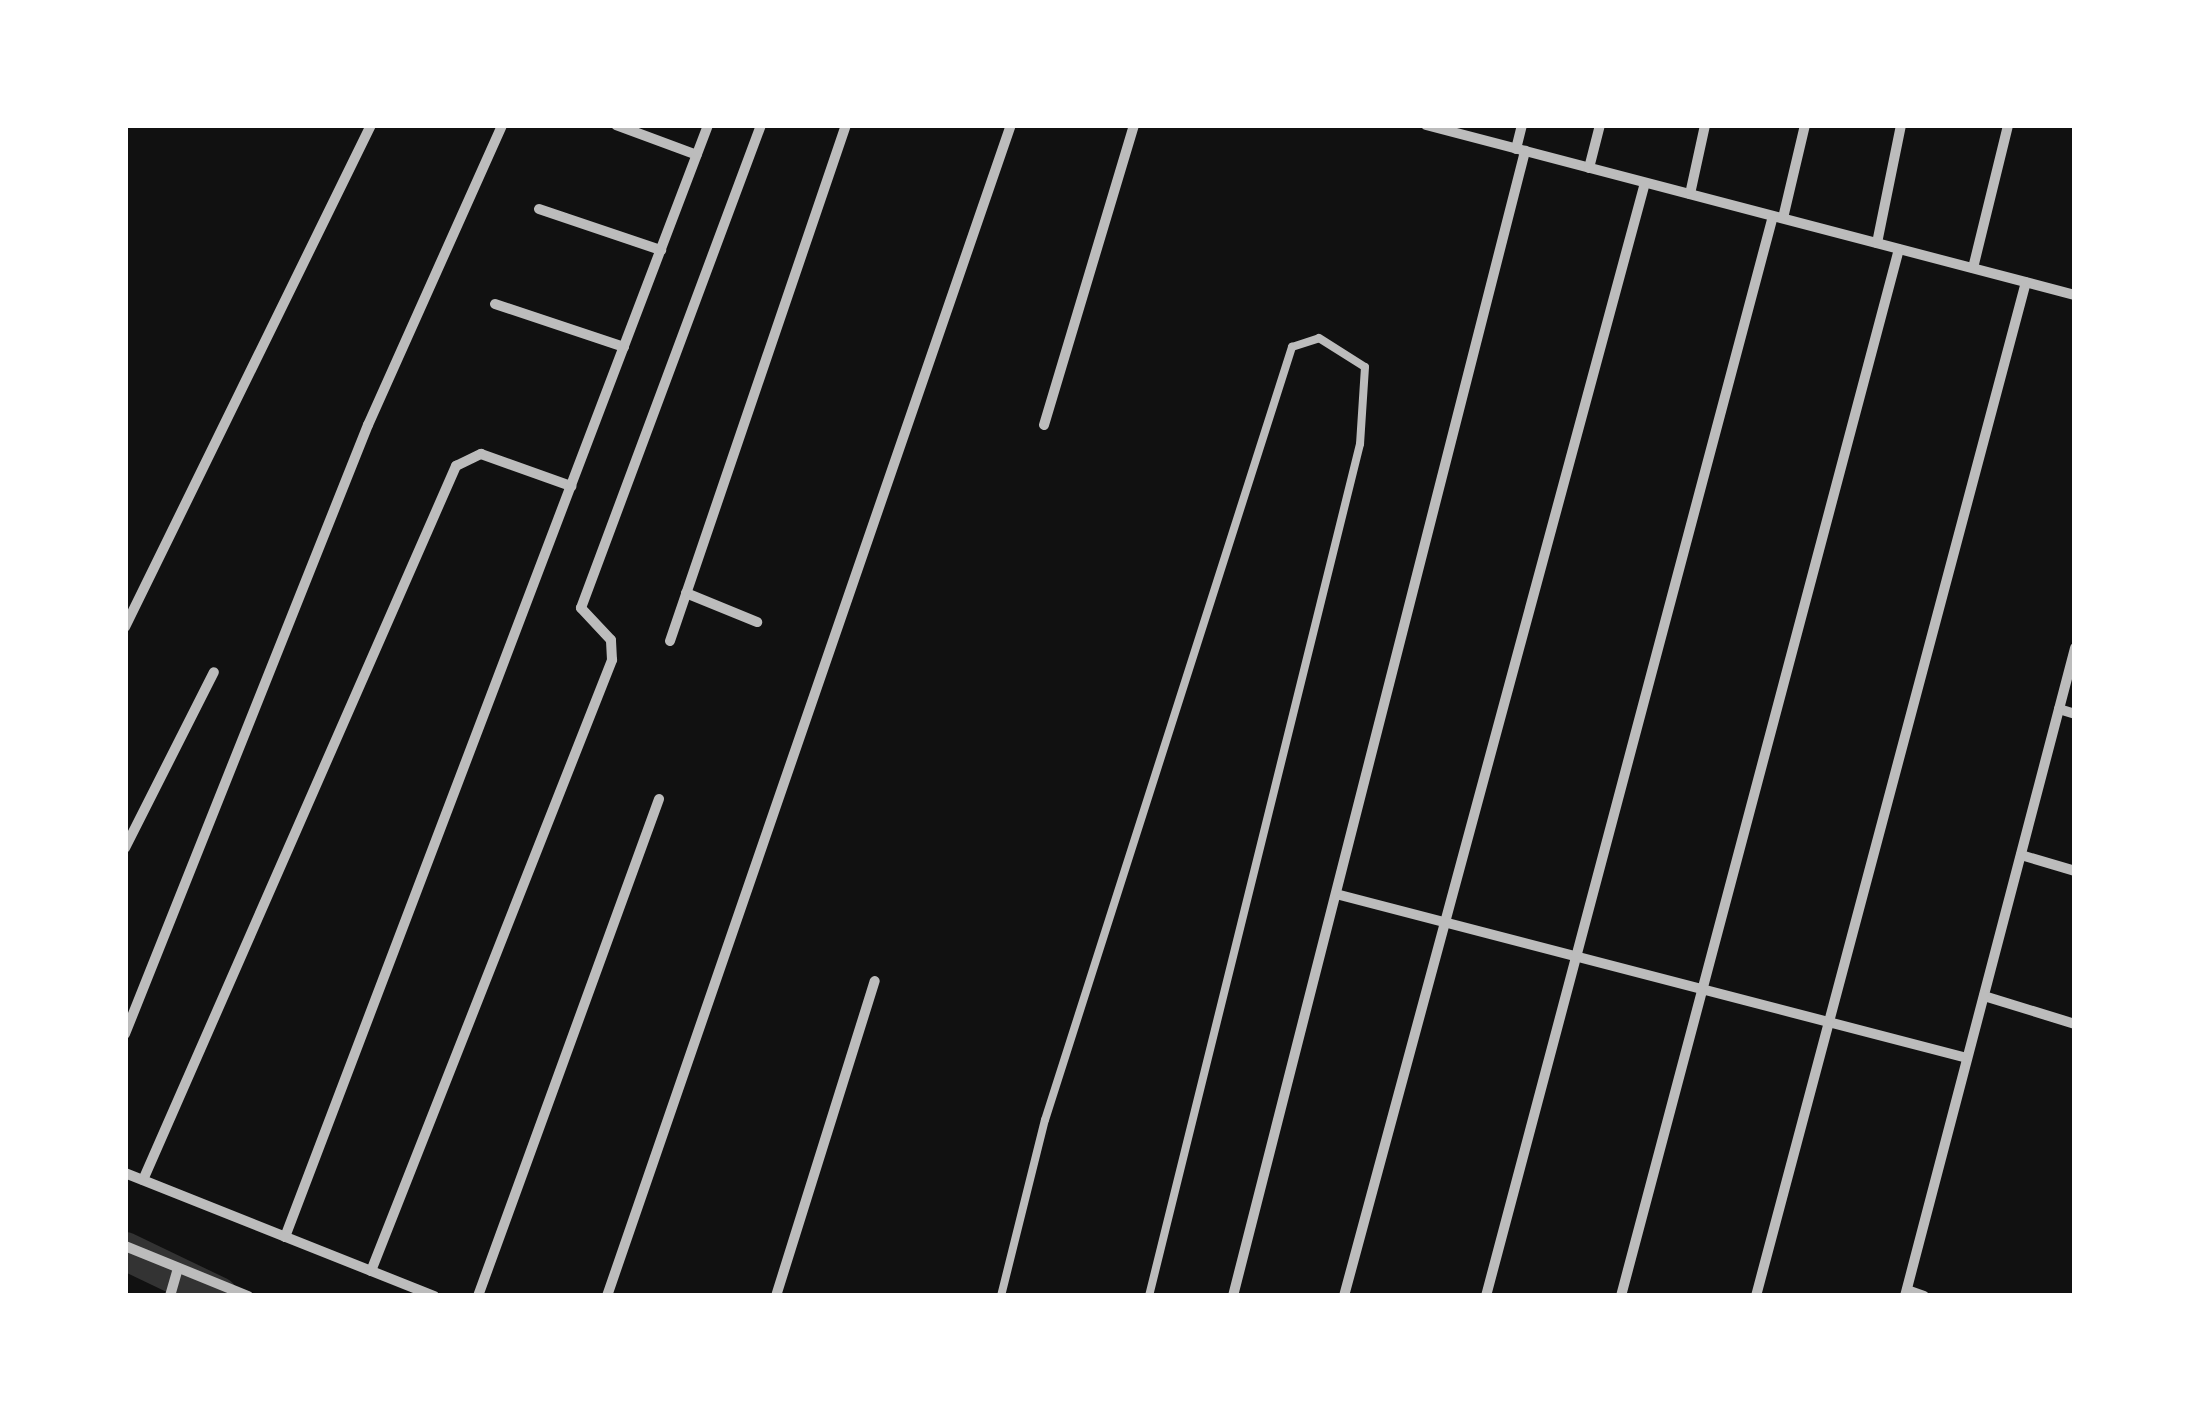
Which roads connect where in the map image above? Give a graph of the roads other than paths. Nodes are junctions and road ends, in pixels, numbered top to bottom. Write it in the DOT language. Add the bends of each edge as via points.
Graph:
graph roads {
  1 [pos="371,125"];
  2 [pos="502,125"];
  3 [pos="616,125"];
  4 [pos="708,125"];
  5 [pos="761,125"];
  6 [pos="846,125"];
  7 [pos="1011,125"];
  8 [pos="1134,125"];
  9 [pos="1426,125"];
  10 [pos="1522,125"];
  11 [pos="1600,125"];
  12 [pos="1705,125"];
  13 [pos="1805,125"];
  14 [pos="1901,125"];
  15 [pos="2008,125"];
  16 [pos="1521,150"];
  17 [pos="697,154"];
  18 [pos="1589,168"];
  19 [pos="1646,183"];
  20 [pos="1690,194"];
  21 [pos="539,209"];
  22 [pos="1778,217"];
  23 [pos="1877,243"];
  24 [pos="1900,249"];
  25 [pos="661,250"];
  26 [pos="1973,268"];
  27 [pos="2026,282"];
  28 [pos="2075,295"];
  29 [pos="496,304"];
  30 [pos="624,347"];
  31 [pos="1044,425"];
  32 [pos="571,486"];
  33 [pos="686,593"];
  34 [pos="757,622"];
  35 [pos="125,627"];
  36 [pos="670,641"];
  37 [pos="2075,648"];
  38 [pos="214,672"];
  39 [pos="2059,709"];
  40 [pos="2075,714"];
  41 [pos="659,799"];
  42 [pos="125,848"];
  43 [pos="2021,855"];
  44 [pos="2075,871"];
  45 [pos="1336,894"];
  46 [pos="1446,923"];
  47 [pos="1576,957"];
  48 [pos="875,981"];
  49 [pos="1702,990"];
  50 [pos="1984,996"];
  51 [pos="1829,1022"];
  52 [pos="2075,1024"];
  53 [pos="125,1034"];
  54 [pos="1968,1058"];
  55 [pos="125,1172"];
  56 [pos="143,1180"];
  57 [pos="285,1237"];
  58 [pos="125,1246"];
  59 [pos="178,1268"];
  60 [pos="371,1271"];
  61 [pos="1906,1293"];
  62 [pos="170,1296"];
  63 [pos="248,1296"];
  64 [pos="434,1296"];
  65 [pos="478,1296"];
  66 [pos="607,1296"];
  67 [pos="776,1296"];
  68 [pos="1001,1296"];
  69 [pos="1148,1296"];
  70 [pos="1233,1296"];
  71 [pos="1344,1296"];
  72 [pos="1486,1296"];
  73 [pos="1621,1296"];
  74 [pos="1756,1296"];
  75 [pos="1924,1296"];
  1 -- 35 [label="street"];
  2 -- 53 [label="street" via="368,426"];
  3 -- 17 [label="street"];
  4 -- 17 [label="street"];
  5 -- 60 [label="street" via="581,608 612,640 612,660"];
  6 -- 33 [label="street"];
  7 -- 66 [label="street"];
  8 -- 31 [label="street"];
  9 -- 16 [label="street"];
  10 -- 16 [label="street"];
  11 -- 18 [label="street"];
  12 -- 20 [label="street"];
  13 -- 22 [label="street"];
  14 -- 23 [label="street"];
  15 -- 26 [label="street"];
  16 -- 18 [label="street"];
  16 -- 45 [label="street"];
  17 -- 25 [label="street"];
  18 -- 19 [label="street"];
  19 -- 20 [label="street"];
  19 -- 46 [label="street"];
  20 -- 22 [label="street"];
  21 -- 25 [label="street"];
  22 -- 23 [label="street"];
  22 -- 47 [label="street"];
  23 -- 24 [label="street"];
  24 -- 26 [label="street"];
  24 -- 49 [label="street"];
  25 -- 30 [label="street"];
  26 -- 27 [label="street"];
  27 -- 28 [label="street"];
  27 -- 51 [label="street"];
  29 -- 30 [label="street"];
  30 -- 32 [label="street"];
  32 -- 56 [label="street" via="482,454 456,466"];
  32 -- 57 [label="street"];
  33 -- 34 [label="street"];
  33 -- 36 [label="street"];
  37 -- 39 [label="street"];
  38 -- 42 [label="street"];
  39 -- 40 [label="street"];
  39 -- 43 [label="street"];
  41 -- 65 [label="street"];
  43 -- 44 [label="street"];
  43 -- 50 [label="street"];
  45 -- 46 [label="street"];
  45 -- 70 [label="street"];
  46 -- 47 [label="street"];
  46 -- 71 [label="street"];
  47 -- 49 [label="street"];
  47 -- 72 [label="street"];
  48 -- 67 [label="street"];
  49 -- 51 [label="street"];
  49 -- 73 [label="street"];
  50 -- 52 [label="street"];
  50 -- 54 [label="street"];
  51 -- 54 [label="street"];
  51 -- 74 [label="street"];
  54 -- 61 [label="street"];
  55 -- 56 [label="street"];
  56 -- 57 [label="street"];
  57 -- 60 [label="street"];
  58 -- 59 [label="street"];
  59 -- 62 [label="street"];
  59 -- 63 [label="street"];
  60 -- 64 [label="street"];
  61 -- 75 [label="street"];
  68 -- 69 [label="lane" via="1045,1120 1292,347 1319,338 1364,367 1360,444"];
}
